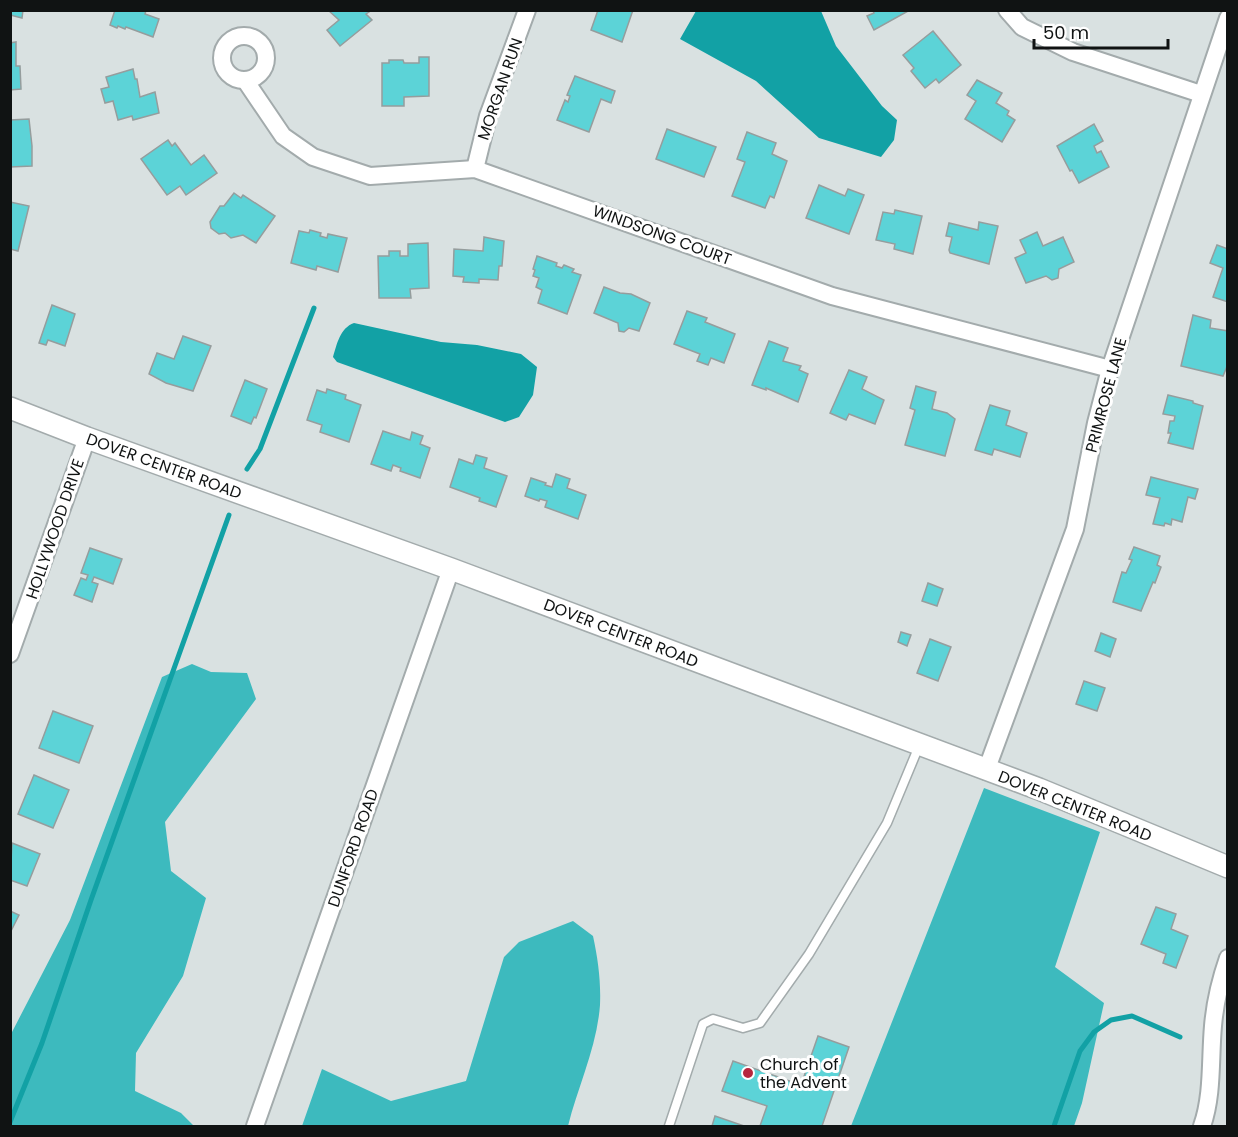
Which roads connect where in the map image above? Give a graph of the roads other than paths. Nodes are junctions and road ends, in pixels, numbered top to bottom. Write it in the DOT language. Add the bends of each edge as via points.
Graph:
graph roads {
  1 [pos="527,10"];
  2 [pos="1007,10"];
  3 [pos="1227,18"];
  4 [pos="245,80"];
  5 [pos="1201,94"];
  6 [pos="475,168"];
  7 [pos="1110,369"];
  8 [pos="10,408"];
  9 [pos="87,438"];
  10 [pos="451,569"];
  11 [pos="10,654"];
  12 [pos="919,746"];
  13 [pos="986,771"];
  14 [pos="1227,867"];
  15 [pos="1227,958"];
  16 [pos="255,1126"];
  17 [pos="669,1126"];
  18 [pos="1202,1126"];
  1 -- 6 [label="street, MORGAN RUN" via="488,116"];
  2 -- 5 [label="street" via="1022,27 1073,52"];
  3 -- 5 [label="street, PRIMROSE LANE"];
  4 -- 6 [label="street, WINDSONG COURT" via="284,136 314,157 370,176"];
  5 -- 7 [label="street, PRIMROSE LANE"];
  6 -- 7 [label="street, WINDSONG COURT" via="832,296"];
  7 -- 13 [label="street, PRIMROSE LANE" via="1075,529"];
  8 -- 9 [label="street, DOVER CENTER ROAD"];
  9 -- 10 [label="street, DOVER CENTER ROAD"];
  9 -- 11 [label="street, HOLLYWOOD DRIVE"];
  10 -- 12 [label="street, DOVER CENTER ROAD"];
  10 -- 16 [label="street, DUNFORD ROAD"];
  12 -- 13 [label="street, DOVER CENTER ROAD"];
  12 -- 17 [label="lane" via="887,824 809,954 760,1023 743,1028 713,1019 703,1024"];
  13 -- 14 [label="street, DOVER CENTER ROAD"];
  15 -- 18 [label="street" via="1217,989 1208,1110"];
}
